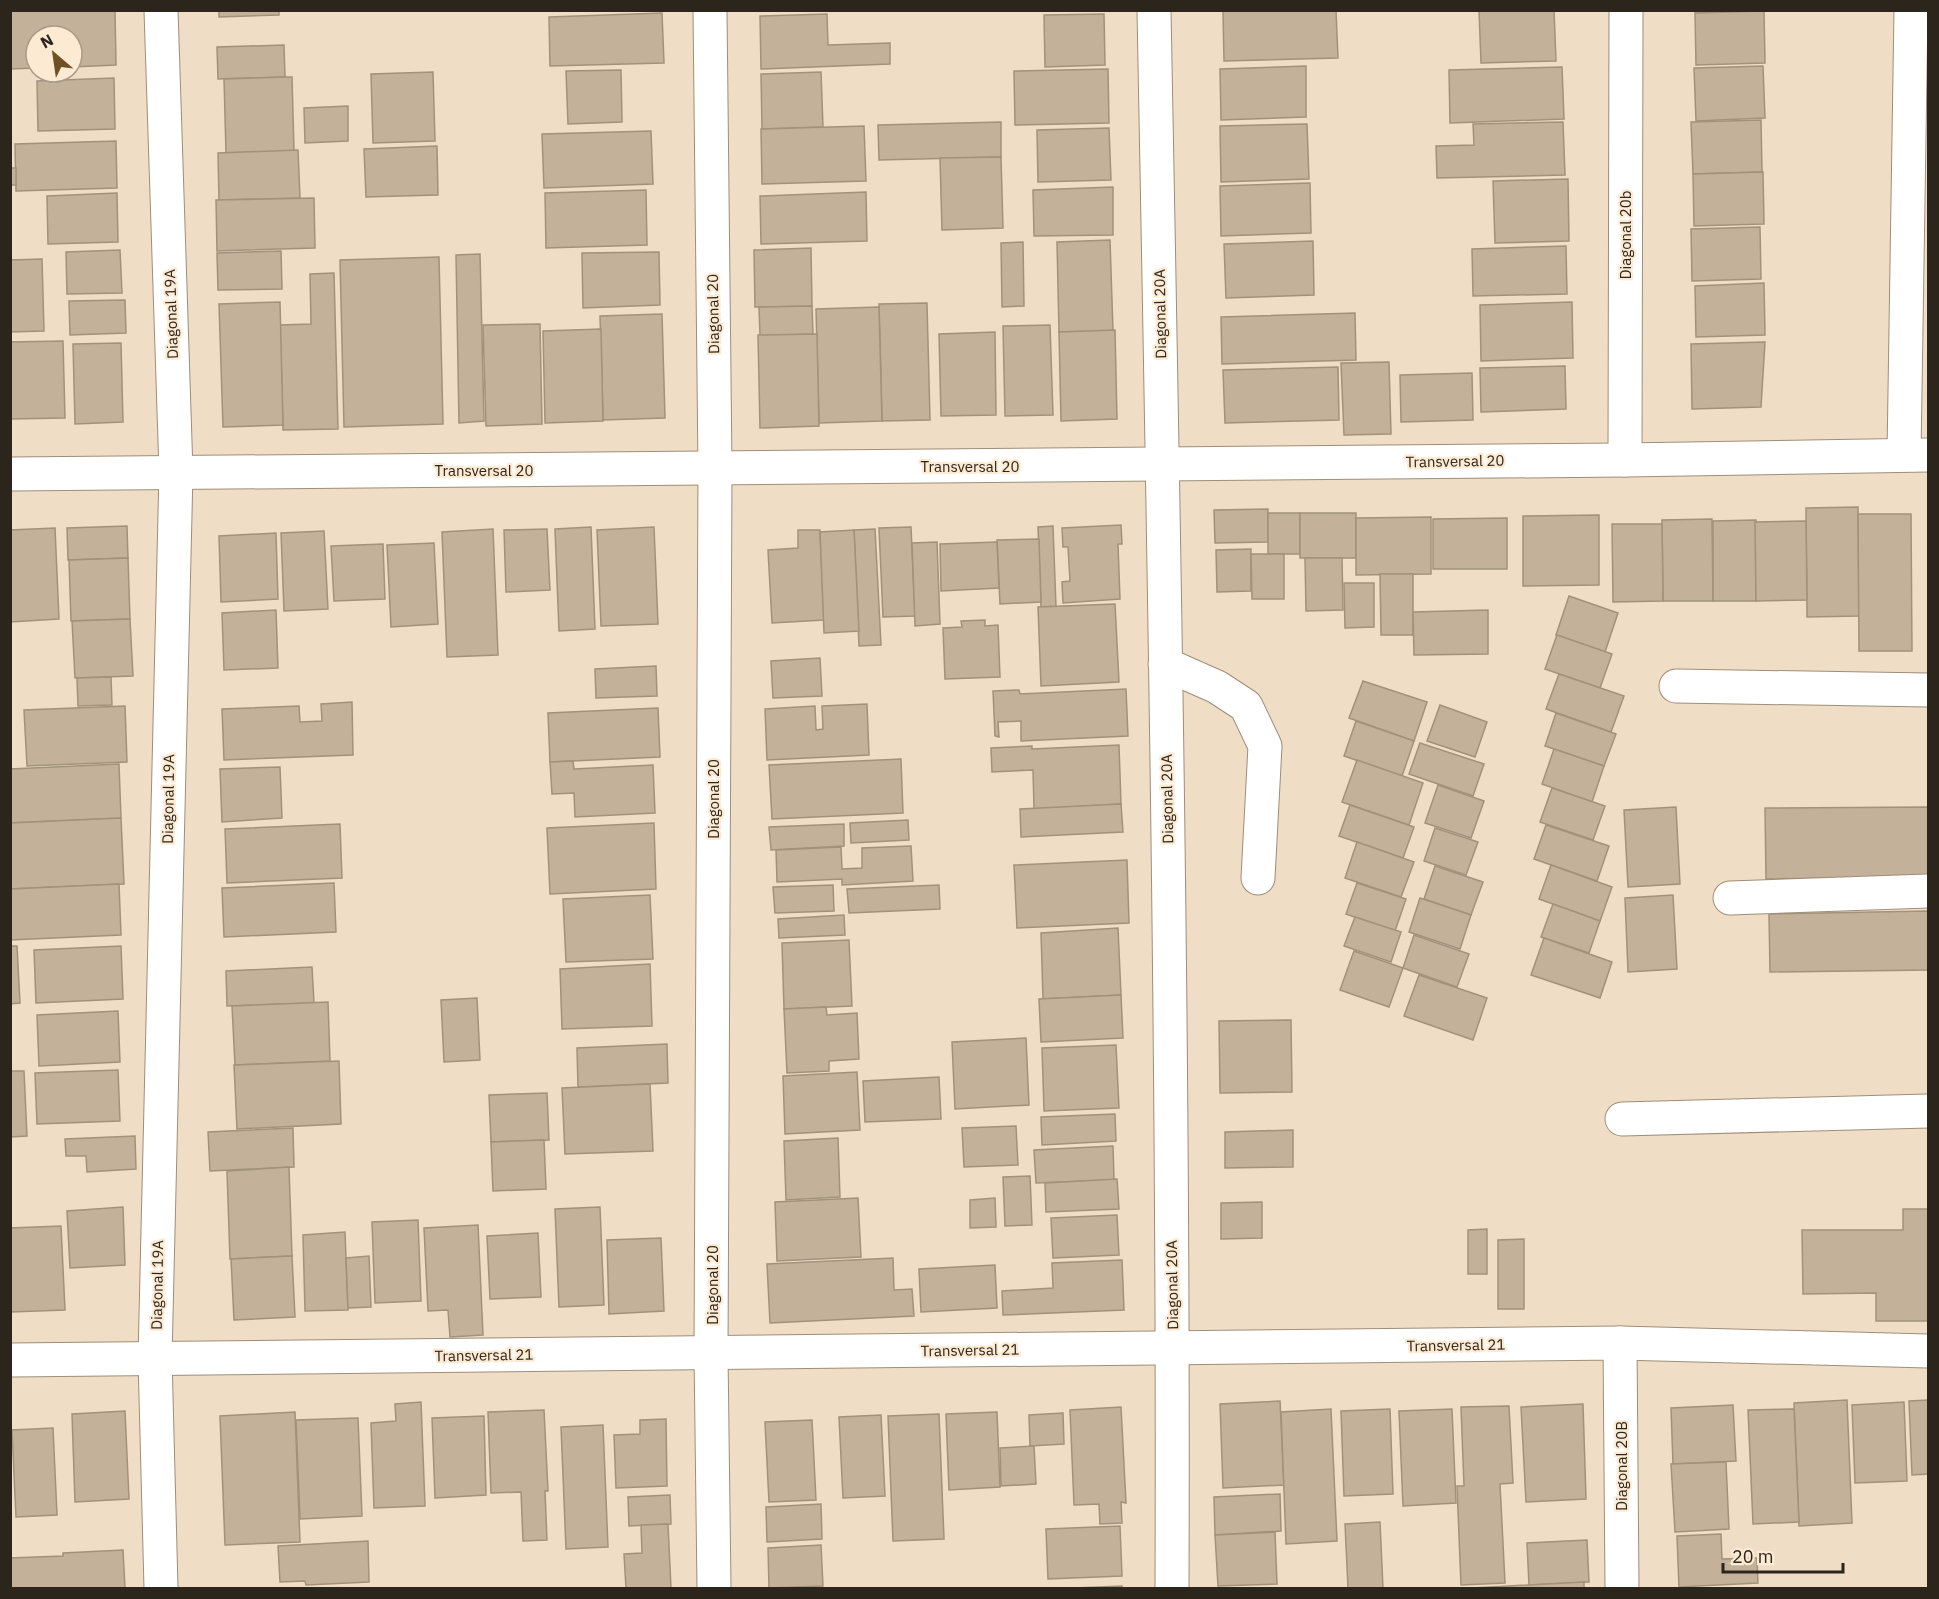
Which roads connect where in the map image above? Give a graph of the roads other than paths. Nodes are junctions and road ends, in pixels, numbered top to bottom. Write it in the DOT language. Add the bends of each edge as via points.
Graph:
graph roads {
  1 [pos="161,10"];
  2 [pos="710,10"];
  3 [pos="1154,10"];
  4 [pos="1626,10"];
  5 [pos="1911,10"];
  6 [pos="1919,131"];
  7 [pos="1917,388"];
  8 [pos="1916,455"];
  9 [pos="1624,459"];
  10 [pos="1162,464"];
  11 [pos="715,468"];
  12 [pos="176,472"];
  13 [pos="10,474"];
  14 [pos="1165,664"];
  15 [pos="1676,686"];
  16 [pos="1929,690"];
  17 [pos="1258,878"];
  18 [pos="1929,891"];
  19 [pos="1730,898"];
  20 [pos="1929,1111"];
  21 [pos="1622,1119"];
  22 [pos="1620,1344"];
  23 [pos="1173,1348"];
  24 [pos="1929,1350"];
  25 [pos="711,1353"];
  26 [pos="155,1358"];
  27 [pos="10,1360"];
  28 [pos="161,1588"];
  29 [pos="714,1588"];
  30 [pos="1172,1588"];
  31 [pos="1622,1588"];
  1 -- 12 [label="street, Diagonal 19A"];
  2 -- 11 [label="street, Diagonal 20"];
  3 -- 10 [label="street, Diagonal 20A"];
  4 -- 9 [label="street, Diagonal 20b"];
  5 -- 6 [label="street"];
  6 -- 7 [label="street"];
  7 -- 8 [label="street"];
  8 -- 9 [label="street, Transversal 20"];
  9 -- 10 [label="street, Transversal 20"];
  10 -- 11 [label="street, Transversal 20"];
  10 -- 14 [label="street, Diagonal 20A"];
  11 -- 12 [label="street, Transversal 20"];
  11 -- 25 [label="street, Diagonal 20"];
  12 -- 13 [label="street, Transversal 20"];
  12 -- 26 [label="street, Diagonal 19A"];
  14 -- 17 [label="street" via="1218,687 1246,706 1265,746"];
  14 -- 23 [label="street, Diagonal 20A"];
  15 -- 16 [label="street"];
  18 -- 19 [label="street"];
  20 -- 21 [label="street"];
  22 -- 23 [label="street, Transversal 21"];
  22 -- 24 [label="street, Transversal 21"];
  22 -- 31 [label="street, Diagonal 20B"];
  23 -- 25 [label="street, Transversal 21"];
  23 -- 30 [label="street, Diagonal 20A"];
  25 -- 26 [label="street, Transversal 21"];
  25 -- 29 [label="street, Diagonal 20"];
  26 -- 27 [label="street, Transversal 21"];
  26 -- 28 [label="street, Diagonal 19A"];
}
